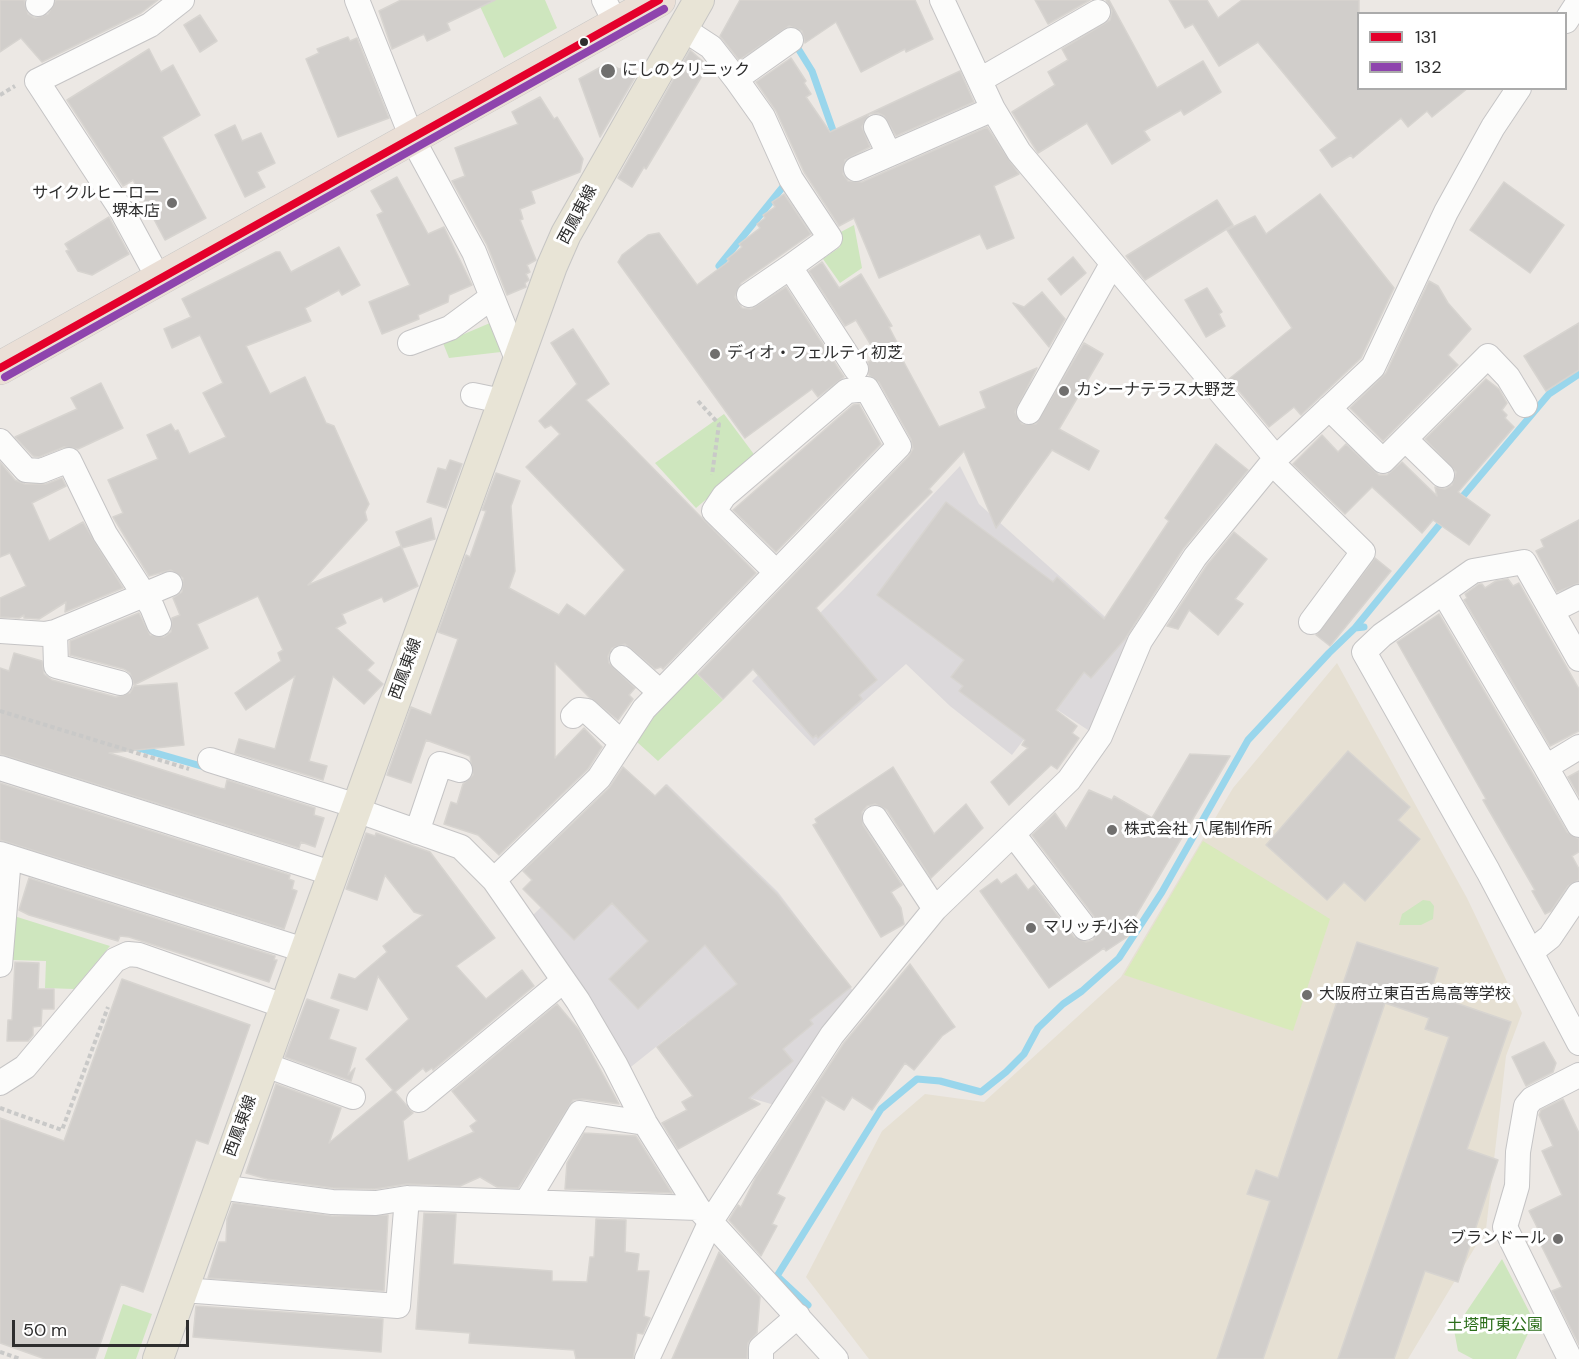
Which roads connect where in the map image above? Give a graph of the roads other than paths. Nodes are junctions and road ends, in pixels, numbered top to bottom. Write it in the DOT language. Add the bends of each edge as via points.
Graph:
graph roads {
  1 [pos="182,0"];
  2 [pos="658,0"];
  3 [pos="699,0"];
  4 [pos="942,0"];
  5 [pos="1579,1"];
  6 [pos="362,3"];
  7 [pos="610,12"];
  8 [pos="1098,12"];
  9 [pos="1567,19"];
  10 [pos="681,28"];
  11 [pos="791,40"];
  12 [pos="736,79"];
  13 [pos="980,80"];
  14 [pos="1518,90"];
  15 [pos="993,109"];
  16 [pos="876,127"];
  17 [pos="412,138"];
  18 [pos="889,154"];
  19 [pos="856,169"];
  20 [pos="1112,264"];
  21 [pos="790,267"];
  22 [pos="160,281"];
  23 [pos="749,295"];
  24 [pos="492,297"];
  25 [pos="410,343"];
  26 [pos="517,359"];
  27 [pos="1,365"];
  28 [pos="856,369"];
  29 [pos="473,395"];
  30 [pos="502,401"];
  31 [pos="1525,405"];
  32 [pos="1329,408"];
  33 [pos="1029,412"];
  34 [pos="1405,439"];
  35 [pos="0,441"];
  36 [pos="1274,460"];
  37 [pos="1442,475"];
  38 [pos="775,571"];
  39 [pos="170,584"];
  40 [pos="1443,592"];
  41 [pos="144,595"];
  42 [pos="1579,597"];
  43 [pos="1553,610"];
  44 [pos="1311,622"];
  45 [pos="159,624"];
  46 [pos="0,631"];
  47 [pos="55,632"];
  48 [pos="622,658"];
  49 [pos="1579,658"];
  50 [pos="120,683"];
  51 [pos="660,692"];
  52 [pos="573,716"];
  53 [pos="622,743"];
  54 [pos="1579,747"];
  55 [pos="205,766"];
  56 [pos="1546,767"];
  57 [pos="0,768"];
  58 [pos="460,770"];
  59 [pos="356,808"];
  60 [pos="875,818"];
  61 [pos="1579,825"];
  62 [pos="417,832"];
  63 [pos="1012,834"];
  64 [pos="4,855"];
  65 [pos="332,873"];
  66 [pos="494,880"];
  67 [pos="1579,894"];
  68 [pos="935,909"];
  69 [pos="1085,928"];
  70 [pos="304,950"];
  71 [pos="1531,952"];
  72 [pos="0,965"];
  73 [pos="563,981"];
  74 [pos="284,1005"];
  75 [pos="1579,1043"];
  76 [pos="263,1064"];
  77 [pos="1579,1075"];
  78 [pos="0,1083"];
  79 [pos="354,1096"];
  80 [pos="419,1100"];
  81 [pos="645,1123"];
  82 [pos="219,1187"];
  83 [pos="407,1198"];
  84 [pos="527,1201"];
  85 [pos="704,1215"];
  86 [pos="183,1290"];
  87 [pos="798,1316"];
  88 [pos="158,1359"];
  89 [pos="647,1359"];
  90 [pos="761,1359"];
  91 [pos="836,1359"];
  92 [pos="1570,1359"];
  1 -- 22 [label="street" via="150,25 37,81 122,211"];
  2 -- 7 [label="highway"];
  3 -- 10 [label="main road, 西鳳東線"];
  4 -- 13 [label="street"];
  5 -- 9 [label="street"];
  6 -- 17 [label="street"];
  7 -- 17 [label="highway"];
  8 -- 13 [label="street"];
  10 -- 12 [label="street" via="711,47"];
  10 -- 26 [label="main road, 西鳳東線" via="566,234"];
  11 -- 12 [label="street"];
  12 -- 21 [label="street" via="762,117 791,179 830,238"];
  13 -- 15 [label="street"];
  14 -- 32 [label="street" via="1446,212 1372,367"];
  15 -- 18 [label="street"];
  15 -- 20 [label="street" via="1019,152"];
  16 -- 18 [label="street"];
  17 -- 22 [label="highway"];
  17 -- 24 [label="street" via="474,252"];
  18 -- 19 [label="street"];
  20 -- 33 [label="street"];
  20 -- 36 [label="street"];
  21 -- 23 [label="street"];
  21 -- 28 [label="street" via="847,344"];
  22 -- 27 [label="highway"];
  24 -- 25 [label="street" via="450,328"];
  24 -- 26 [label="street"];
  26 -- 30 [label="main road, 西鳳東線"];
  29 -- 30 [label="street"];
  30 -- 59 [label="main road, 西鳳東線"];
  31 -- 34 [label="street" via="1508,377 1488,356"];
  32 -- 34 [label="street" via="1383,461"];
  32 -- 36 [label="street"];
  34 -- 37 [label="street"];
  35 -- 41 [label="street" via="26,470 41,471 69,460 105,534"];
  36 -- 44 [label="street" via="1363,552"];
  36 -- 63 [label="street" via="1195,557 1140,641 1100,736 1069,780"];
  38 -- 38 [label="street" via="899,446 867,388 847,391 724,496 714,511"];
  38 -- 51 [label="street"];
  39 -- 41 [label="street"];
  40 -- 43 [label="street" via="1473,571 1524,562"];
  40 -- 56 [label="street"];
  40 -- 71 [label="street" via="1364,652"];
  41 -- 45 [label="street"];
  41 -- 47 [label="street"];
  42 -- 43 [label="street"];
  43 -- 49 [label="street"];
  46 -- 47 [label="street"];
  47 -- 50 [label="street" via="56,666"];
  48 -- 51 [label="street"];
  51 -- 53 [label="street"];
  52 -- 53 [label="street" via="579,710 587,711"];
  53 -- 66 [label="street" via="599,778"];
  54 -- 56 [label="street"];
  55 -- 59 [label="street"];
  56 -- 61 [label="street"];
  57 -- 65 [label="street"];
  58 -- 62 [label="street" via="440,764"];
  59 -- 62 [label="street"];
  59 -- 65 [label="main road, 西鳳東線"];
  60 -- 68 [label="street"];
  62 -- 66 [label="street" via="461,847"];
  63 -- 68 [label="street"];
  63 -- 69 [label="street"];
  64 -- 70 [label="street"];
  64 -- 72 [label="street"];
  65 -- 70 [label="main road, 西鳳東線"];
  66 -- 73 [label="street"];
  67 -- 71 [label="street" via="1550,937"];
  68 -- 85 [label="street" via="832,1035"];
  70 -- 74 [label="main road, 西鳳東線"];
  71 -- 75 [label="street"];
  73 -- 80 [label="street"];
  73 -- 81 [label="street" via="615,1064"];
  74 -- 76 [label="main road, 西鳳東線"];
  74 -- 78 [label="street" via="128,954 114,960 25,1067"];
  76 -- 79 [label="street"];
  76 -- 82 [label="main road, 西鳳東線"];
  77 -- 92 [label="street" via="1532,1099 1526,1106 1517,1186 1505,1227"];
  81 -- 84 [label="street" via="580,1113"];
  81 -- 85 [label="street"];
  82 -- 83 [label="street" via="332,1202 376,1203"];
  82 -- 86 [label="main road, 西鳳東線"];
  83 -- 84 [label="street"];
  83 -- 86 [label="street" via="398,1306"];
  84 -- 85 [label="street"];
  85 -- 87 [label="street"];
  85 -- 89 [label="street"];
  86 -- 88 [label="main road, 西鳳東線"];
  87 -- 90 [label="street" via="761,1348"];
  87 -- 91 [label="street"];
}
